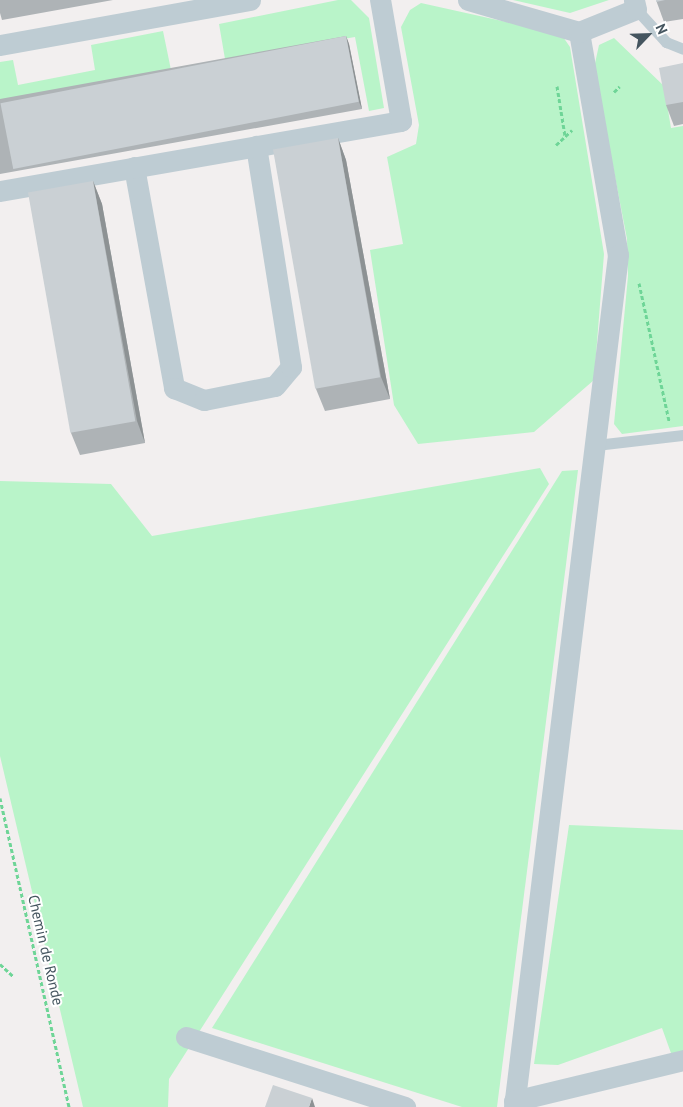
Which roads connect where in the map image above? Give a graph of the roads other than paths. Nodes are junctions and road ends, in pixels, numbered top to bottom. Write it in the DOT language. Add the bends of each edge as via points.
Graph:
graph roads {
  1 [pos="250,0"];
  2 [pos="380,0"];
  3 [pos="469,0"];
  4 [pos="635,5"];
  5 [pos="170,7"];
  6 [pos="579,32"];
  7 [pos="0,45"];
  8 [pos="683,49"];
  9 [pos="256,146"];
  10 [pos="134,168"];
  11 [pos="0,191"];
  12 [pos="678,435"];
  13 [pos="596,445"];
  14 [pos="186,1037"];
  15 [pos="683,1060"];
  16 [pos="514,1104"];
  17 [pos="405,1107"];
  1 -- 5 [label="street"];
  2 -- 9 [label="street" via="401,121"];
  3 -- 6 [label="street"];
  4 -- 6 [label="street"];
  4 -- 8 [label="lane" via="666,42"];
  5 -- 7 [label="street"];
  6 -- 13 [label="street" via="618,255"];
  9 -- 10 [label="street"];
  9 -- 10 [label="street" via="292,367 275,386 204,400 174,388"];
  10 -- 11 [label="street"];
  12 -- 13 [label="lane"];
  13 -- 16 [label="street"];
  14 -- 17 [label="street"];
  15 -- 16 [label="street"];
}
